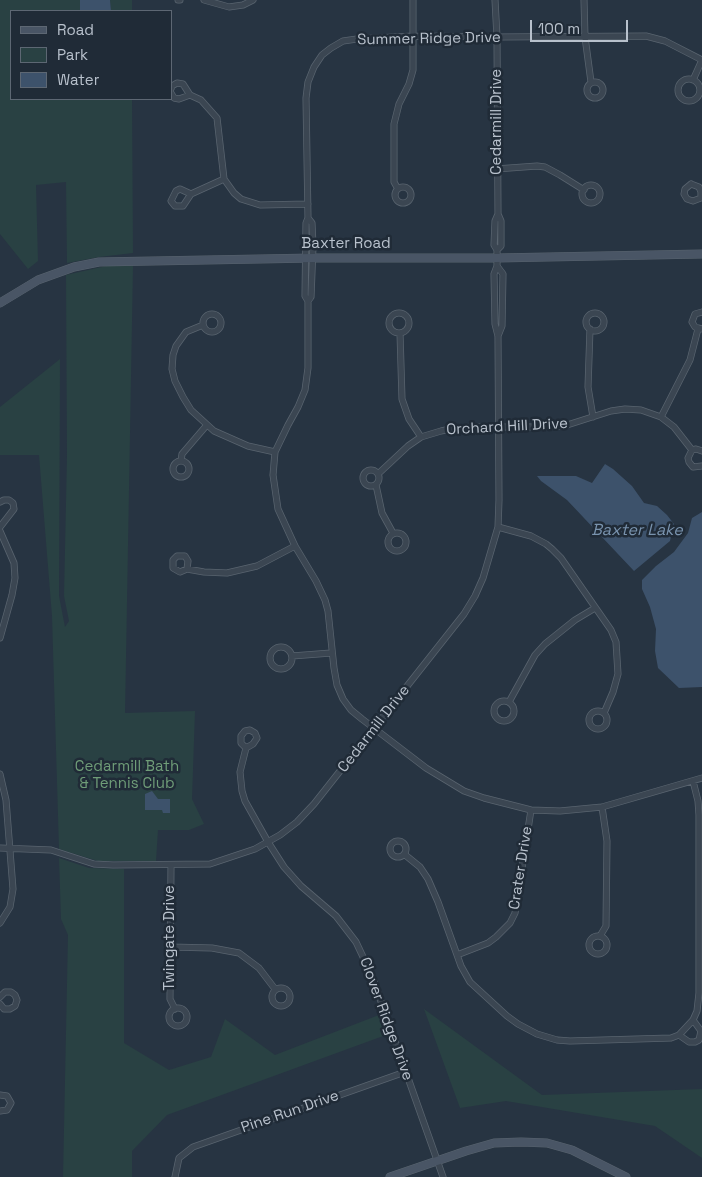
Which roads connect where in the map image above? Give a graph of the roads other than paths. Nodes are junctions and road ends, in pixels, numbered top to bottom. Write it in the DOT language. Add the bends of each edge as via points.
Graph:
graph roads {
  1 [pos="204,0"];
  2 [pos="253,0"];
  3 [pos="413,0"];
  4 [pos="495,0"];
  5 [pos="584,0"];
  6 [pos="414,36"];
  7 [pos="585,37"];
  8 [pos="496,38"];
  9 [pos="702,60"];
  10 [pos="693,80"];
  11 [pos="591,82"];
  12 [pos="172,86"];
  13 [pos="172,95"];
  14 [pos="190,95"];
  15 [pos="496,169"];
  16 [pos="224,179"];
  17 [pos="398,189"];
  18 [pos="584,190"];
  19 [pos="191,194"];
  20 [pos="308,204"];
  21 [pos="702,254"];
  22 [pos="309,258"];
  23 [pos="497,258"];
  24 [pos="0,303"];
  25 [pos="702,312"];
  26 [pos="203,325"];
  27 [pos="590,329"];
  28 [pos="700,329"];
  29 [pos="400,333"];
  30 [pos="593,417"];
  31 [pos="661,417"];
  32 [pos="206,426"];
  33 [pos="498,426"];
  34 [pos="421,438"];
  35 [pos="692,450"];
  36 [pos="702,451"];
  37 [pos="275,452"];
  38 [pos="181,461"];
  39 [pos="702,466"];
  40 [pos="378,474"];
  41 [pos="376,485"];
  42 [pos="0,502"];
  43 [pos="0,527"];
  44 [pos="498,527"];
  45 [pos="0,531"];
  46 [pos="393,533"];
  47 [pos="295,546"];
  48 [pos="187,569"];
  49 [pos="595,608"];
  50 [pos="0,638"];
  51 [pos="331,653"];
  52 [pos="292,656"];
  53 [pos="509,702"];
  54 [pos="604,713"];
  55 [pos="374,728"];
  56 [pos="246,748"];
  57 [pos="0,774"];
  58 [pos="702,778"];
  59 [pos="693,781"];
  60 [pos="602,808"];
  61 [pos="531,810"];
  62 [pos="268,842"];
  63 [pos="11,847"];
  64 [pos="0,848"];
  65 [pos="404,854"];
  66 [pos="171,866"];
  67 [pos="0,923"];
  68 [pos="600,936"];
  69 [pos="170,947"];
  70 [pos="457,955"];
  71 [pos="275,989"];
  72 [pos="0,997"];
  73 [pos="0,1004"];
  74 [pos="175,1009"];
  75 [pos="693,1020"];
  76 [pos="679,1035"];
  77 [pos="406,1072"];
  78 [pos="0,1095"];
  79 [pos="0,1111"];
  80 [pos="437,1160"];
  81 [pos="175,1177"];
  82 [pos="390,1177"];
  83 [pos="443,1177"];
  84 [pos="626,1177"];
  1 -- 2 [label="street" via="229,7"];
  3 -- 6 [label="street"];
  4 -- 8 [label="street, Cedarmill Drive"];
  5 -- 7 [label="street"];
  6 -- 8 [label="street, Summer Ridge Drive"];
  6 -- 17 [label="street" via="413,70 394,124 394,182"];
  6 -- 20 [label="street, Summer Ridge Drive" via="343,41 322,55 314,67 306,98"];
  7 -- 8 [label="street, Summer Ridge Drive"];
  7 -- 9 [label="street, Summer Ridge Drive" via="646,36 665,40"];
  7 -- 11 [label="street"];
  8 -- 15 [label="street, Cedarmill Drive"];
  9 -- 10 [label="street"];
  12 -- 14 [label="street" via="183,84"];
  13 -- 14 [label="street" via="179,99"];
  14 -- 16 [label="street" via="202,100 217,118"];
  15 -- 18 [label="street" via="545,167"];
  15 -- 23 [label="street, Cedarmill Drive" via="498,214 494,245"];
  16 -- 19 [label="street"];
  16 -- 20 [label="street" via="241,199 260,205"];
  20 -- 22 [label="street, Summer Ridge Drive"];
  21 -- 23 [label="main road, Baxter Road"];
  22 -- 23 [label="main road, Baxter Road"];
  22 -- 24 [label="main road, Baxter Road" via="99,262 38,280"];
  22 -- 37 [label="street, Summer Ridge Drive" via="304,296 308,301 305,390"];
  23 -- 33 [label="street, Cedarmill Drive" via="494,274"];
  25 -- 28 [label="street" via="692,319 693,325"];
  26 -- 32 [label="street" via="186,332 176,346 172,369 183,398"];
  27 -- 30 [label="street" via="588,387"];
  28 -- 31 [label="street" via="690,360"];
  29 -- 34 [label="street" via="402,399"];
  30 -- 31 [label="street, Orchard Hill Drive" via="633,409"];
  30 -- 33 [label="street, Orchard Hill Drive" via="564,426"];
  31 -- 35 [label="street, Orchard Hill Drive"];
  32 -- 37 [label="street" via="232,440"];
  32 -- 38 [label="street" via="182,454"];
  33 -- 34 [label="street, Orchard Hill Drive" via="455,428"];
  33 -- 44 [label="street, Cedarmill Drive"];
  34 -- 40 [label="street, Orchard Hill Drive"];
  35 -- 36 [label="street"];
  35 -- 39 [label="street, Orchard Hill Drive" via="688,455 689,462 693,467"];
  37 -- 47 [label="street, Summer Ridge Drive" via="273,475 278,509"];
  40 -- 41 [label="street, Orchard Hill Drive"];
  40 -- 41 [label="street, Orchard Hill Drive" via="371,470 363,476 368,486"];
  41 -- 46 [label="street, Orchard Hill Drive" via="382,513"];
  42 -- 43 [label="street" via="9,500 14,509"];
  44 -- 49 [label="street" via="546,544 561,558"];
  44 -- 55 [label="street, Cedarmill Drive" via="476,596"];
  45 -- 50 [label="street" via="14,563 15,578"];
  47 -- 48 [label="street" via="242,571 216,573"];
  47 -- 51 [label="street, Summer Ridge Drive" via="325,600"];
  49 -- 53 [label="street" via="545,644"];
  49 -- 54 [label="street" via="611,630 617,652 616,682"];
  51 -- 52 [label="street"];
  51 -- 55 [label="street, Summer Ridge Drive" via="343,699 351,710"];
  55 -- 61 [label="street, Summer Ridge Drive" via="426,768 464,791"];
  55 -- 62 [label="street, Cedarmill Drive" via="314,804 297,822"];
  56 -- 62 [label="street, Clover Ridge Drive" via="240,772 242,791"];
  57 -- 63 [label="street"];
  58 -- 59 [label="street, Summer Ridge Drive"];
  59 -- 60 [label="street, Summer Ridge Drive"];
  59 -- 75 [label="street" via="699,815 699,993"];
  60 -- 61 [label="street, Summer Ridge Drive"];
  60 -- 68 [label="street" via="606,841 606,926"];
  61 -- 70 [label="street, Crater Drive" via="515,914 488,943"];
  62 -- 66 [label="street, Cedarmill Drive" via="224,861"];
  62 -- 77 [label="street, Clover Ridge Drive" via="291,876 336,916 356,942 372,976"];
  63 -- 64 [label="street, Cedarmill Drive"];
  63 -- 66 [label="street, Cedarmill Drive" via="51,850 94,864"];
  63 -- 67 [label="street" via="13,889 10,907"];
  65 -- 70 [label="street" via="420,867 428,879"];
  66 -- 69 [label="street, Twingate Drive"];
  69 -- 71 [label="street" via="212,948 239,953 259,968"];
  69 -- 74 [label="street, Twingate Drive" via="170,1000"];
  70 -- 76 [label="street" via="470,982 507,1016 537,1034 570,1041 658,1039"];
  72 -- 73 [label="street" via="11,992 17,1000 10,1010"];
  75 -- 76 [label="street"];
  75 -- 76 [label="street" via="701,1031 699,1040 689,1042"];
  77 -- 80 [label="street, Clover Ridge Drive"];
  77 -- 81 [label="street, Pine Run Drive" via="193,1147 179,1158"];
  78 -- 79 [label="street" via="7,1096 11,1103 7,1110"];
  80 -- 82 [label="main road"];
  80 -- 83 [label="street, Clover Ridge Drive"];
  80 -- 84 [label="main road" via="494,1143 547,1143 572,1150"];
}
